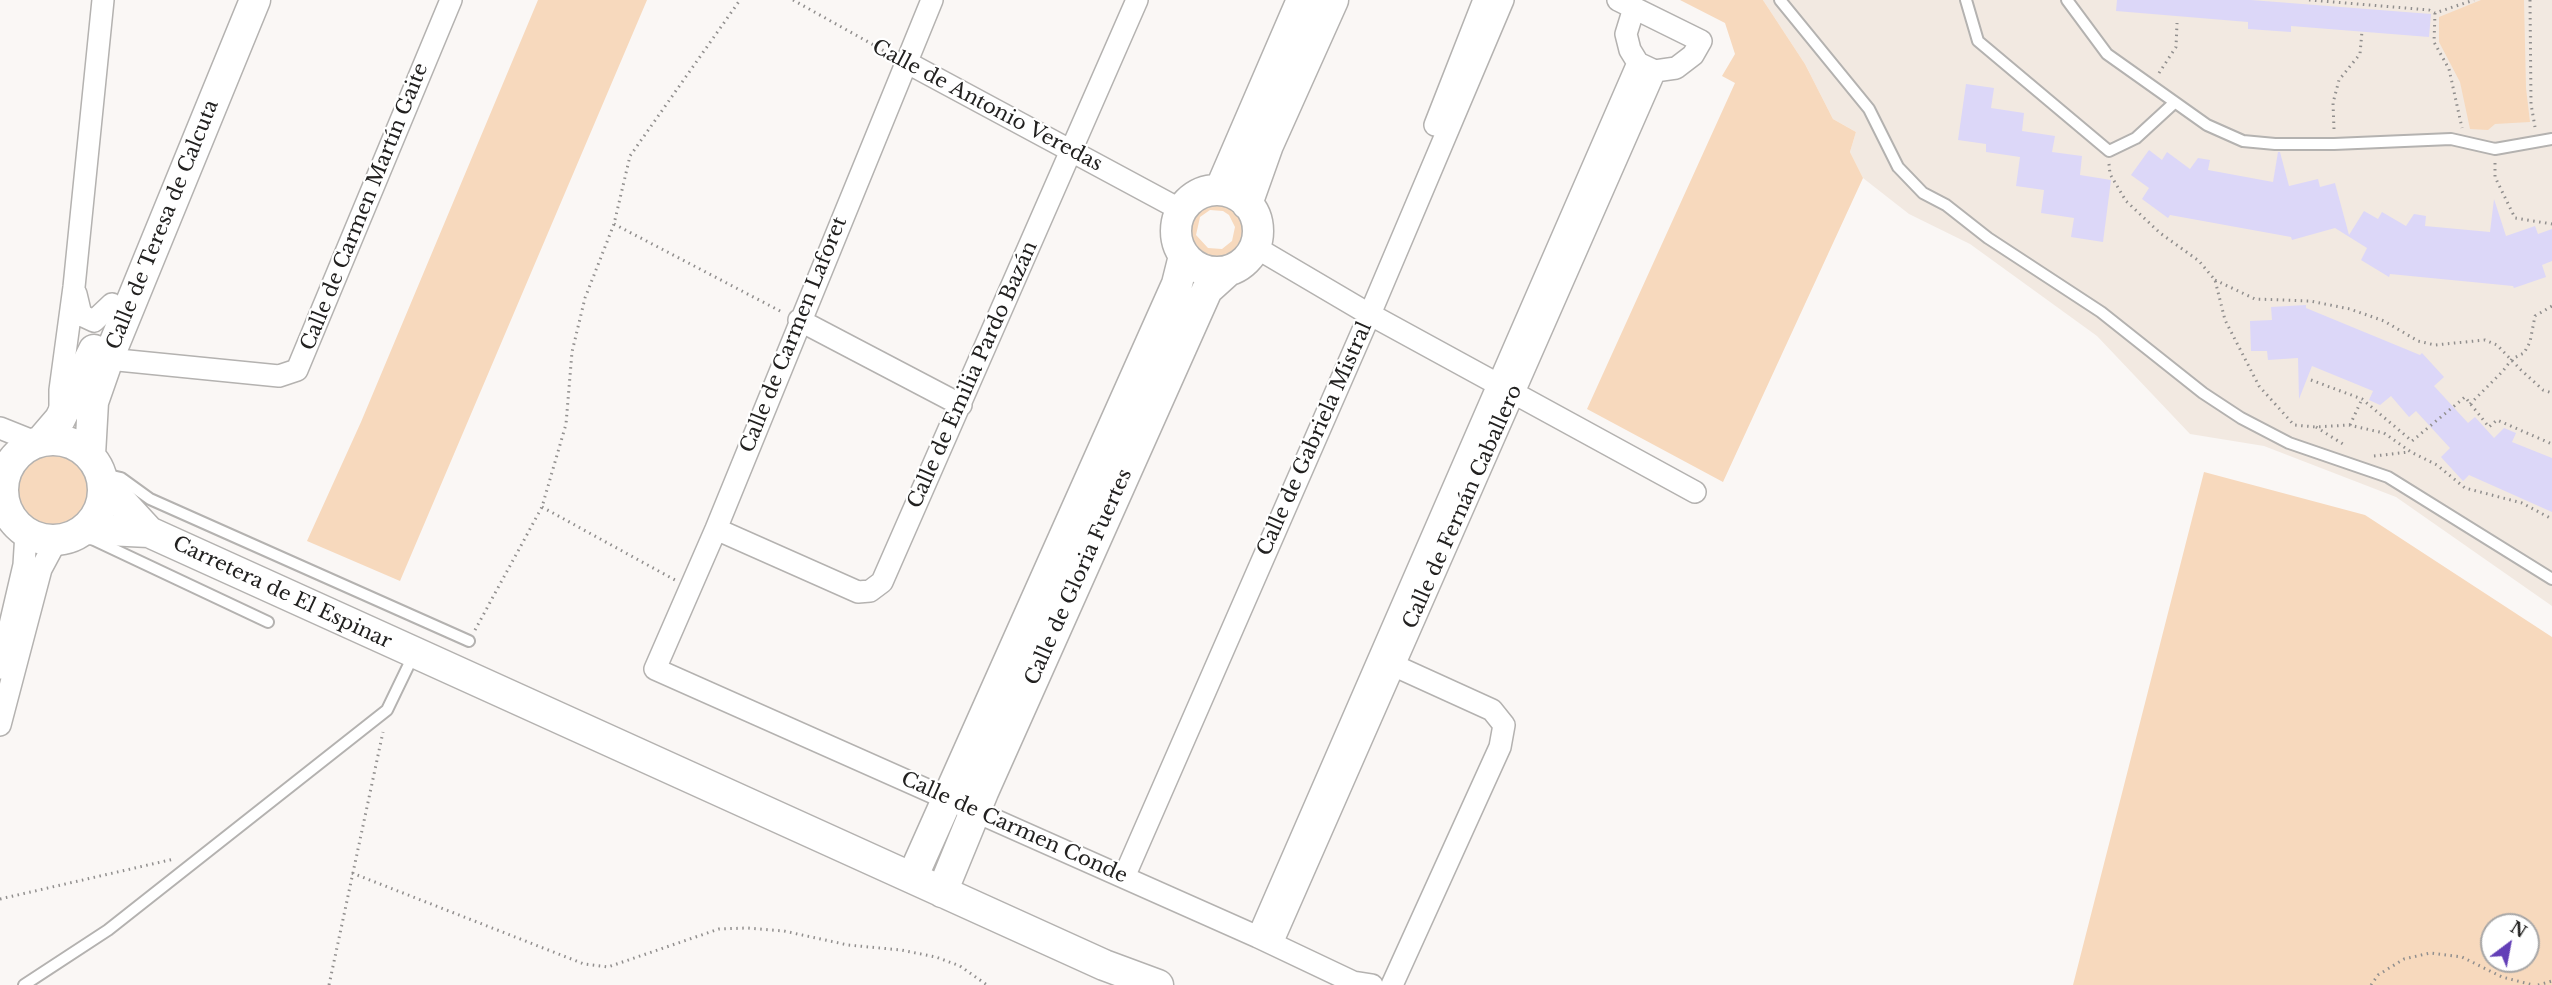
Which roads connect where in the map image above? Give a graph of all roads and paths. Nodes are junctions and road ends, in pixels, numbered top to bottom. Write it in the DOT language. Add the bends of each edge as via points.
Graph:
graph roads {
  1 [pos="103,0"];
  2 [pos="238,0"];
  3 [pos="255,0"];
  4 [pos="451,0"];
  5 [pos="740,0"];
  6 [pos="793,0"];
  7 [pos="932,0"];
  8 [pos="1124,0"];
  9 [pos="1137,0"];
  10 [pos="1302,0"];
  11 [pos="1333,0"];
  12 [pos="1484,0"];
  13 [pos="1503,0"];
  14 [pos="1780,0"];
  15 [pos="1966,0"];
  16 [pos="2067,0"];
  17 [pos="2309,0"];
  18 [pos="2474,0"];
  19 [pos="2530,0"];
  20 [pos="1626,4"];
  21 [pos="2435,13"];
  22 [pos="2177,23"];
  23 [pos="2362,31"];
  24 [pos="906,62"];
  25 [pos="1647,67"];
  26 [pos="2150,86"];
  27 [pos="2173,104"];
  28 [pos="2463,135"];
  29 [pos="2552,139"];
  30 [pos="2537,142"];
  31 [pos="2334,144"];
  32 [pos="1065,148"];
  33 [pos="2495,149"];
  34 [pos="2109,151"];
  35 [pos="1220,190"];
  36 [pos="1247,204"];
  37 [pos="1181,210"];
  38 [pos="614,224"];
  39 [pos="2552,224"];
  40 [pos="1255,247"];
  41 [pos="1184,255"];
  42 [pos="1228,271"];
  43 [pos="2215,280"];
  44 [pos="74,287"];
  45 [pos="112,304"];
  46 [pos="2552,306"];
  47 [pos="1366,312"];
  48 [pos="799,320"];
  49 [pos="108,359"];
  50 [pos="2512,359"];
  51 [pos="2311,380"];
  52 [pos="1506,389"];
  53 [pos="2552,393"];
  54 [pos="2362,399"];
  55 [pos="956,403"];
  56 [pos="2470,404"];
  57 [pos="2349,425"];
  58 [pos="2316,427"];
  59 [pos="0,428"];
  60 [pos="31,442"];
  61 [pos="2552,444"];
  62 [pos="2349,448"];
  63 [pos="2411,452"];
  64 [pos="2369,457"];
  65 [pos="98,470"];
  66 [pos="1695,492"];
  67 [pos="542,507"];
  68 [pos="8,512"];
  69 [pos="2552,519"];
  70 [pos="718,523"];
  71 [pos="149,532"];
  72 [pos="74,534"];
  73 [pos="2552,579"];
  74 [pos="691,586"];
  75 [pos="268,622"];
  76 [pos="469,641"];
  77 [pos="415,654"];
  78 [pos="1387,662"];
  79 [pos="0,668"];
  80 [pos="655,669"];
  81 [pos="387,710"];
  82 [pos="0,725"];
  83 [pos="947,799"];
  84 [pos="975,812"];
  85 [pos="206,854"];
  86 [pos="352,873"];
  87 [pos="1118,875"];
  88 [pos="912,878"];
  89 [pos="942,892"];
  90 [pos="0,899"];
  91 [pos="1265,940"];
  92 [pos="2552,981"];
  93 [pos="24,985"];
  94 [pos="328,985"];
  95 [pos="987,985"];
  96 [pos="1158,985"];
  97 [pos="1372,985"];
  98 [pos="1392,985"];
  99 [pos="2370,985"];
  100 [pos="2532,985"];
  101 [pos="2538,985"];
  1 -- 44 [label="street"];
  2 -- 45 [label="street, Calle de Teresa de Calcuta"];
  3 -- 49 [label="street, Calle de Teresa de Calcuta"];
  4 -- 49 [label="street, Calle de Carmen Martín Gaite" via="297,370 279,376"];
  5 -- 38 [label="path" via="630,156"];
  6 -- 24 [label="path, Calle de Antonio Veredas"];
  7 -- 24 [label="street, Calle de Carmen Laforet"];
  8 -- 32 [label="street, Calle de Emilia Pardo Bazán"];
  9 -- 32 [label="street, Calle de Emilia Pardo Bazán"];
  10 -- 35 [label="street"];
  11 -- 36 [label="street" via="1268,145"];
  12 -- 47 [label="street, Calle de Gabriela Mistral"];
  13 -- 47 [label="street, Calle de Gabriela Mistral"];
  14 -- 73 [label="lane" via="1869,109 1898,167 1923,192 2101,312 2203,393 2241,418 2289,443 2388,477"];
  15 -- 34 [label="lane" via="1978,41"];
  16 -- 26 [label="lane" via="2107,54"];
  17 -- 21 [label="path"];
  18 -- 21 [label="path"];
  19 -- 30 [label="path" via="2531,104"];
  20 -- 25 [label="street" via="1630,50"];
  20 -- 25 [label="street" via="1701,41 1693,55 1676,68"];
  21 -- 28 [label="path" via="2434,42 2449,69"];
  22 -- 26 [label="path" via="2176,47"];
  23 -- 31 [label="path" via="2360,54 2339,80 2333,103"];
  24 -- 32 [label="street, Calle de Antonio Veredas"];
  24 -- 48 [label="street, Calle de Carmen Laforet"];
  25 -- 52 [label="street, Calle de Fernán Caballero"];
  26 -- 27 [label="lane"];
  27 -- 31 [label="lane" via="2243,141"];
  27 -- 34 [label="lane" via="2136,138"];
  29 -- 30 [label="lane"];
  30 -- 33 [label="lane"];
  31 -- 33 [label="lane" via="2451,139"];
  32 -- 37 [label="street, Calle de Antonio Veredas"];
  32 -- 55 [label="street, Calle de Emilia Pardo Bazán"];
  33 -- 39 [label="path" via="2495,177 2515,218"];
  34 -- 43 [label="path" via="2110,174 2126,201 2160,233 2199,261"];
  35 -- 36 [label="street"];
  35 -- 37 [label="street" via="1197,195"];
  36 -- 40 [label="street" via="1257,224"];
  37 -- 41 [label="street" via="1176,233"];
  38 -- 48 [label="path"];
  38 -- 67 [label="path" via="585,298 572,352 566,424"];
  40 -- 42 [label="street"];
  40 -- 47 [label="street"];
  41 -- 42 [label="street" via="1190,263 1208,271"];
  41 -- 83 [label="street, Calle de Gloria Fuertes" via="1177,284"];
  42 -- 84 [label="street, Calle de Gloria Fuertes" via="1207,290"];
  43 -- 50 [label="path" via="2255,299 2310,301 2350,309 2435,345 2485,340"];
  43 -- 58 [label="path" via="2225,320 2259,386 2294,424"];
  44 -- 45 [label="street" via="81,315 94,321"];
  44 -- 60 [label="street" via="60,390"];
  45 -- 60 [label="street, Calle de Teresa de Calcuta" via="93,355"];
  46 -- 50 [label="path" via="2535,316 2530,342 2524,353"];
  47 -- 52 [label="street"];
  47 -- 87 [label="street, Calle de Gabriela Mistral"];
  48 -- 55 [label="street"];
  48 -- 70 [label="street, Calle de Carmen Laforet"];
  49 -- 65 [label="street, Calle de Teresa de Calcuta" via="93,402"];
  50 -- 53 [label="path"];
  50 -- 56 [label="path"];
  51 -- 54 [label="path"];
  52 -- 66 [label="street"];
  52 -- 78 [label="street, Calle de Fernán Caballero"];
  54 -- 56 [label="path" via="2412,441 2465,397"];
  54 -- 57 [label="path"];
  55 -- 70 [label="street, Calle de Emilia Pardo Bazán" via="866,579 857,579"];
  56 -- 61 [label="path" via="2488,427 2497,420"];
  57 -- 58 [label="path"];
  57 -- 63 [label="path" via="2384,433"];
  58 -- 62 [label="path"];
  59 -- 60 [label="street"];
  60 -- 65 [label="street" via="68,441"];
  60 -- 68 [label="street" via="4,476"];
  63 -- 64 [label="path"];
  63 -- 69 [label="path" via="2437,465 2465,488 2522,503"];
  65 -- 71 [label="street, Carretera de El Espinar"];
  65 -- 72 [label="street" via="100,508"];
  65 -- 76 [label="lane" via="121,478 150,499"];
  67 -- 74 [label="path" via="669,578"];
  67 -- 76 [label="path"];
  68 -- 72 [label="street" via="40,539"];
  68 -- 79 [label="street" via="24,565"];
  70 -- 74 [label="street, Calle de Carmen Laforet"];
  71 -- 72 [label="street, Carretera de El Espinar"];
  71 -- 77 [label="street, Carretera de El Espinar"];
  72 -- 75 [label="lane"];
  72 -- 82 [label="street" via="40,569"];
  74 -- 80 [label="street, Calle de Carmen Laforet"];
  77 -- 81 [label="lane"];
  77 -- 88 [label="street, Carretera de El Espinar"];
  78 -- 91 [label="street, Calle de Fernán Caballero"];
  78 -- 98 [label="street" via="1492,710 1504,725 1500,747"];
  80 -- 83 [label="street, Calle de Carmen Conde"];
  81 -- 85 [label="lane"];
  81 -- 86 [label="path"];
  83 -- 84 [label="street, Calle de Carmen Conde"];
  83 -- 88 [label="street, Calle de Gloria Fuertes"];
  84 -- 87 [label="street, Calle de Carmen Conde"];
  84 -- 89 [label="street, Calle de Gloria Fuertes"];
  85 -- 90 [label="path"];
  85 -- 93 [label="lane" via="108,930"];
  86 -- 94 [label="path"];
  86 -- 95 [label="path" via="584,964 608,967 719,929 747,928 936,957 960,966"];
  87 -- 91 [label="street, Calle de Carmen Conde"];
  88 -- 89 [label="street, Carretera de El Espinar"];
  89 -- 96 [label="street, Carretera de El Espinar"];
  91 -- 97 [label="street, Calle de Carmen Conde" via="1353,982"];
  92 -- 101 [label="path"];
  99 -- 100 [label="path" via="2378,975 2404,959 2430,953 2462,957 2502,977"];
}
